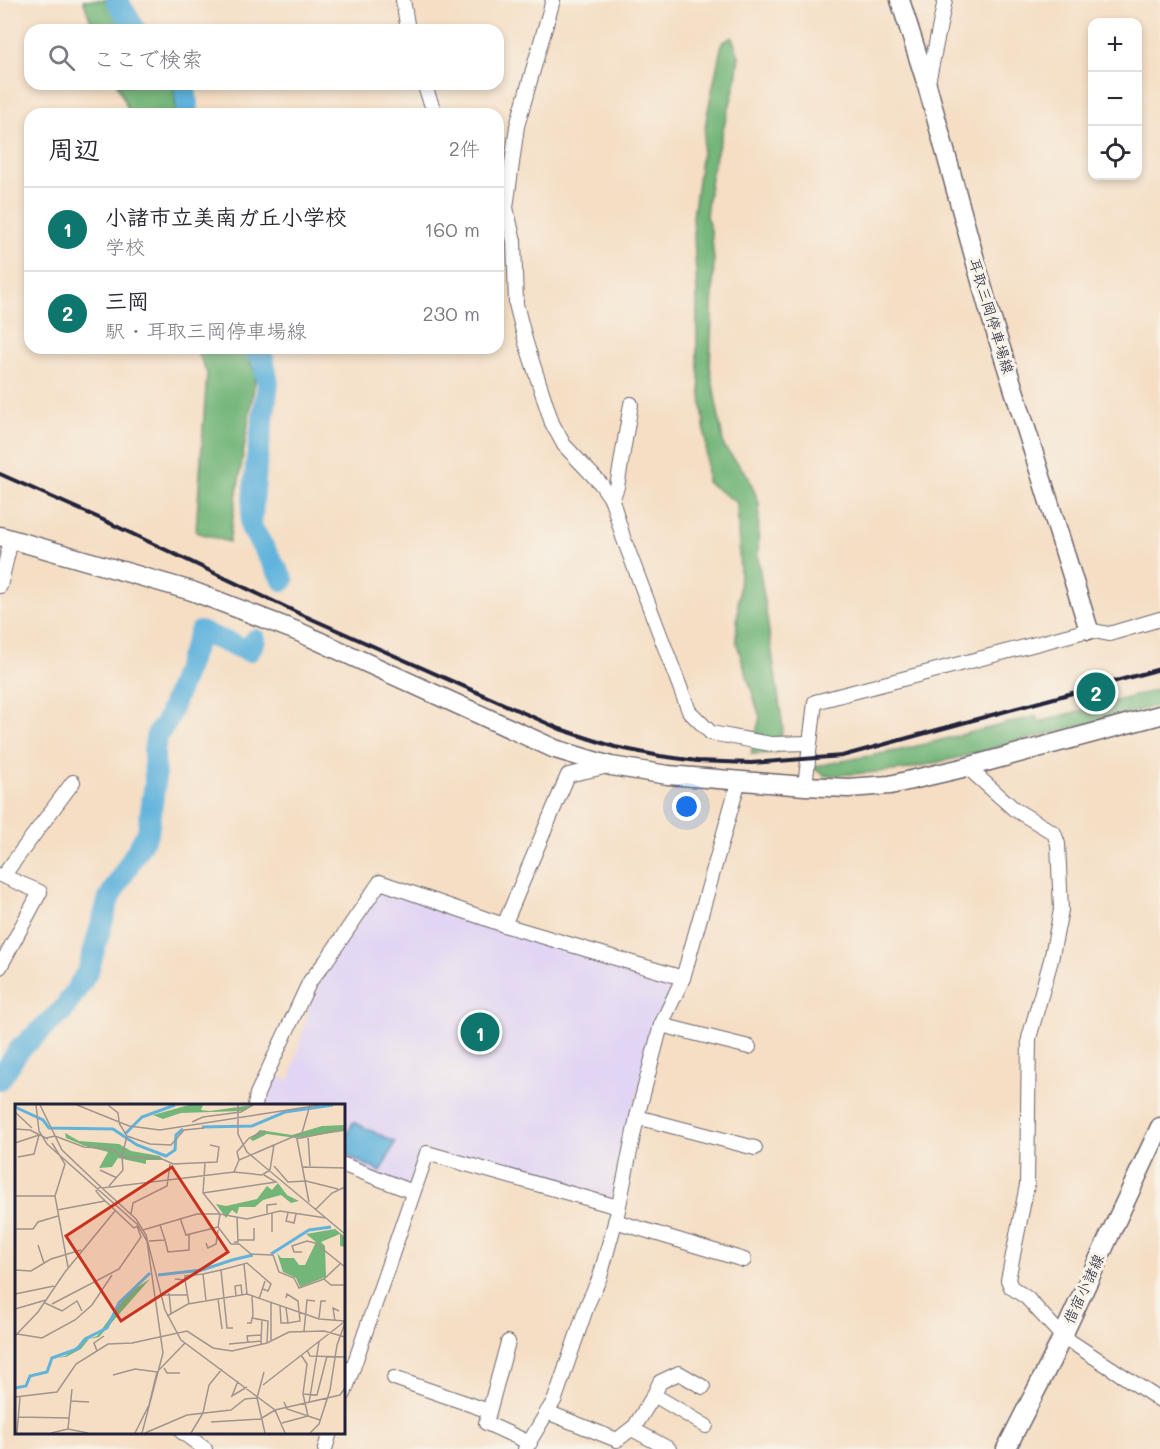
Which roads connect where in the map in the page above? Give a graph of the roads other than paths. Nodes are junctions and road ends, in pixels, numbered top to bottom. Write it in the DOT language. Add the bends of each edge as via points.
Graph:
graph roads {
  1 [pos="403,0"];
  2 [pos="553,0"];
  3 [pos="900,0"];
  4 [pos="945,0"];
  5 [pos="407,24"];
  6 [pos="927,85"];
  7 [pos="426,90"];
  8 [pos="433,108"];
  9 [pos="504,194"];
  10 [pos="504,210"];
  11 [pos="631,404"];
  12 [pos="612,500"];
  13 [pos="5,538"];
  14 [pos="0,586"];
  15 [pos="1160,619"];
  16 [pos="1089,630"];
  17 [pos="1160,715"];
  18 [pos="810,743"];
  19 [pos="611,766"];
  20 [pos="967,767"];
  21 [pos="739,780"];
  22 [pos="73,782"];
  23 [pos="805,786"];
  24 [pos="1,875"];
  25 [pos="504,925"];
  26 [pos="0,967"];
  27 [pos="683,978"];
  28 [pos="661,1025"];
  29 [pos="749,1047"];
  30 [pos="255,1104"];
  31 [pos="637,1117"];
  32 [pos="1160,1127"];
  33 [pos="755,1148"];
  34 [pos="345,1165"];
  35 [pos="413,1192"];
  36 [pos="618,1207"];
  37 [pos="615,1221"];
  38 [pos="744,1260"];
  39 [pos="1062,1336"];
  40 [pos="508,1342"];
  41 [pos="394,1378"];
  42 [pos="703,1387"];
  43 [pos="345,1391"];
  44 [pos="654,1395"];
  45 [pos="1160,1401"];
  46 [pos="489,1411"];
  47 [pos="547,1412"];
  48 [pos="706,1426"];
  49 [pos="632,1429"];
  50 [pos="185,1434"];
  51 [pos="329,1434"];
  52 [pos="528,1446"];
  53 [pos="205,1449"];
  54 [pos="325,1449"];
  55 [pos="669,1449"];
  56 [pos="1006,1449"];
  1 -- 5 [label="street"];
  2 -- 9 [label="street" via="518,126"];
  3 -- 6 [label="street, 耳取三岡停車場線"];
  4 -- 6 [label="street"];
  6 -- 16 [label="street, 耳取三岡停車場線" via="988,307"];
  7 -- 8 [label="street"];
  10 -- 12 [label="street" via="514,241 516,304 552,423 564,445"];
  11 -- 12 [label="street"];
  12 -- 18 [label="street" via="689,711 711,733 771,744"];
  13 -- 14 [label="street"];
  13 -- 19 [label="street" via="202,595 298,632 555,749"];
  15 -- 16 [label="street" via="1109,634"];
  16 -- 18 [label="street" via="815,702"];
  17 -- 20 [label="street"];
  18 -- 23 [label="street"];
  19 -- 21 [label="street"];
  19 -- 25 [label="street" via="568,775"];
  20 -- 23 [label="street" via="890,785"];
  20 -- 39 [label="street" via="1014,809 1054,833 1058,844 1061,910 1029,1038 1027,1185 1008,1280"];
  21 -- 23 [label="street"];
  21 -- 27 [label="street"];
  22 -- 24 [label="street"];
  24 -- 26 [label="street" via="40,892"];
  25 -- 27 [label="street"];
  25 -- 30 [label="street" via="380,882 310,981"];
  27 -- 28 [label="street"];
  28 -- 29 [label="street"];
  28 -- 31 [label="street"];
  31 -- 33 [label="street"];
  31 -- 36 [label="street"];
  32 -- 39 [label="street, 借宿小諸線"];
  34 -- 35 [label="street"];
  35 -- 36 [label="street" via="427,1153"];
  35 -- 43 [label="street"];
  36 -- 37 [label="street"];
  37 -- 38 [label="street"];
  37 -- 47 [label="street" via="600,1277"];
  39 -- 45 [label="street"];
  39 -- 56 [label="street, 借宿小諸線"];
  40 -- 46 [label="street"];
  41 -- 46 [label="street"];
  42 -- 44 [label="street" via="679,1373 660,1382"];
  44 -- 48 [label="street"];
  44 -- 49 [label="street"];
  46 -- 52 [label="street" via="486,1423"];
  47 -- 49 [label="street" via="617,1440"];
  47 -- 52 [label="street"];
  49 -- 55 [label="street"];
  50 -- 53 [label="street"];
  51 -- 54 [label="street"];
}
